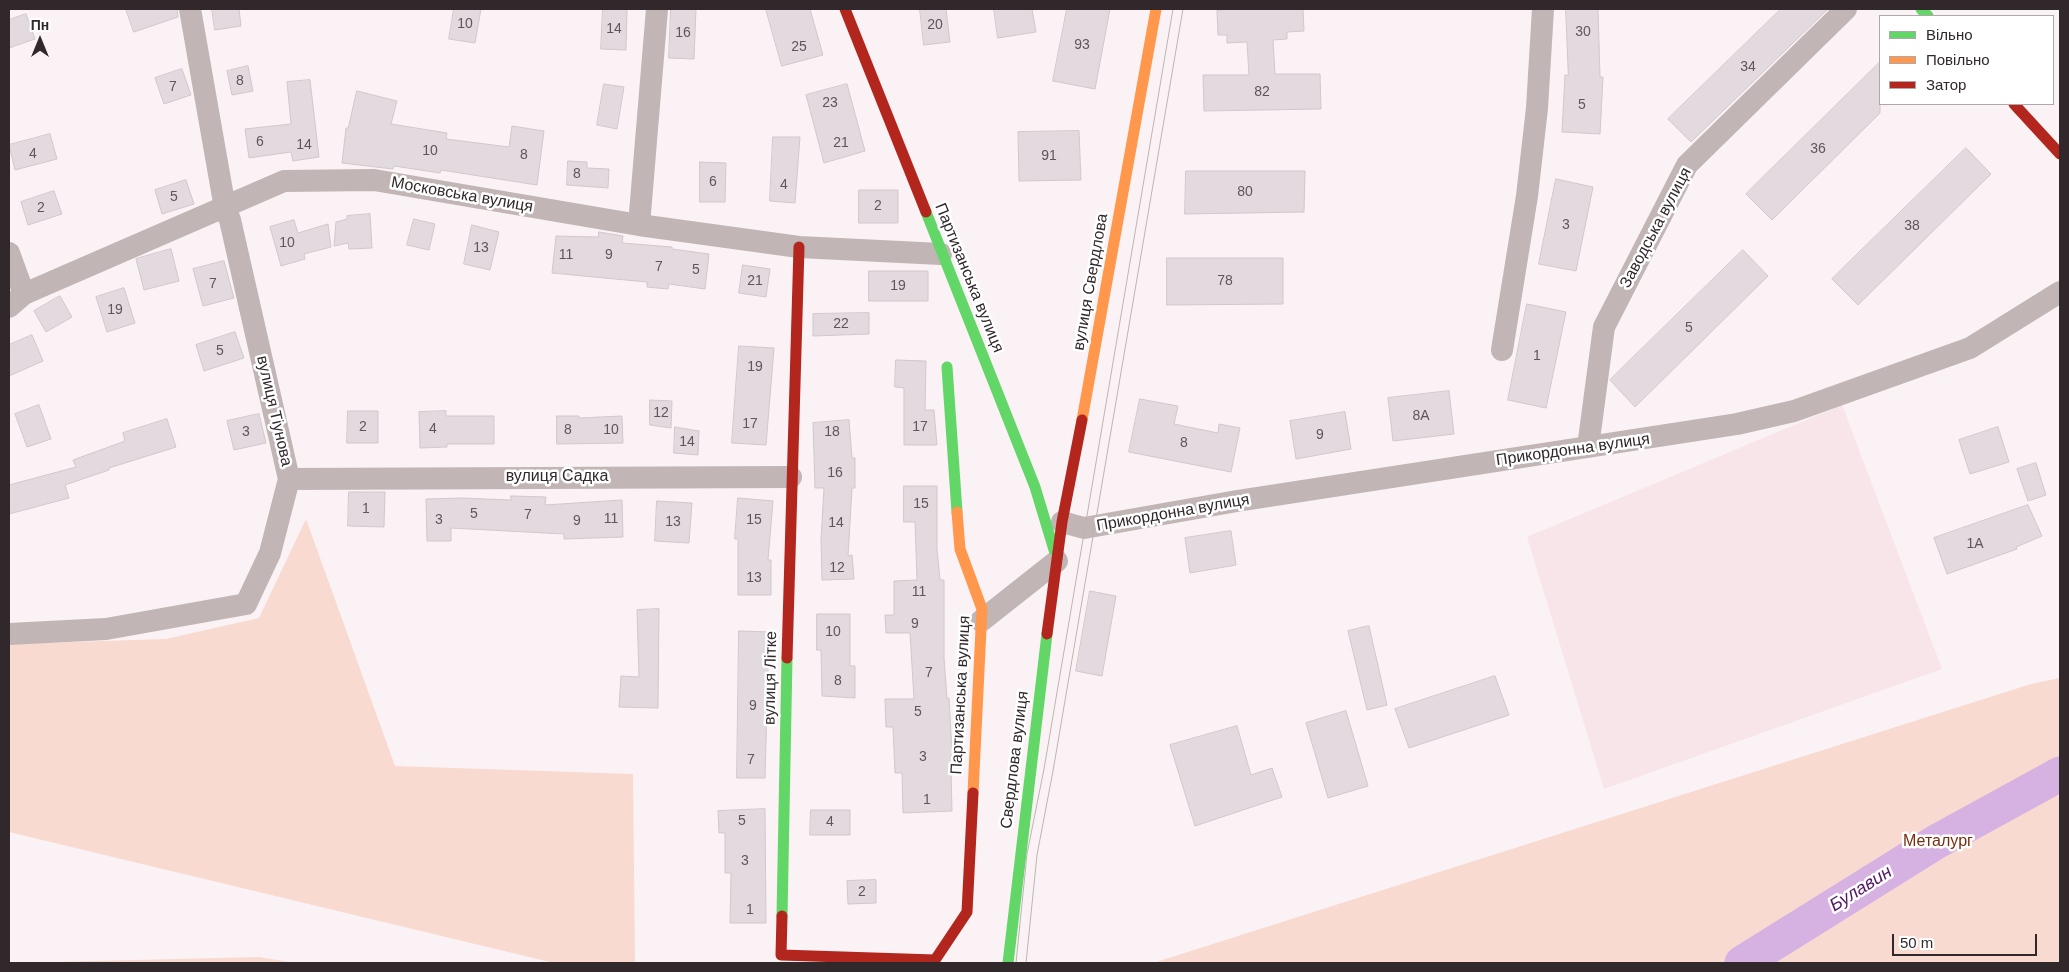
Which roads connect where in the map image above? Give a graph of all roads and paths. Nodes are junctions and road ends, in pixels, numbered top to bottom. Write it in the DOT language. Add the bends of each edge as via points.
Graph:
graph roads {
  1 [pos="190,9"];
  2 [pos="657,9"];
  3 [pos="845,9"];
  4 [pos="1156,9"];
  5 [pos="1543,9"];
  6 [pos="1846,9"];
  7 [pos="2015,105"];
  8 [pos="2060,154"];
  9 [pos="225,208"];
  10 [pos="639,226"];
  11 [pos="799,248"];
  12 [pos="9,253"];
  13 [pos="941,254"];
  14 [pos="2060,292"];
  15 [pos="16,301"];
  16 [pos="1502,350"];
  17 [pos="946,367"];
  18 [pos="1588,447"];
  19 [pos="791,477"];
  20 [pos="289,479"];
  21 [pos="1062,522"];
  22 [pos="1057,561"];
  23 [pos="981,621"];
  24 [pos="9,634"];
  25 [pos="935,960"];
  26 [pos="1008,963"];
  1 -- 9 [label="street, вулиця Тіунова"];
  2 -- 10 [label="street"];
  3 -- 13 [label="street, Партизанська вулиця"];
  4 -- 21 [label="street, вулиця Свердлова"];
  5 -- 16 [label="street" via="1527,196"];
  6 -- 18 [label="street, Заводська вулиця" via="1687,165 1604,327"];
  7 -- 8 [label="street"];
  9 -- 10 [label="street, Московська вулиця" via="284,181 374,180"];
  9 -- 15 [label="street, Московська вулиця"];
  9 -- 20 [label="street, вулиця Тіунова"];
  10 -- 11 [label="street, Московська вулиця"];
  11 -- 13 [label="street, Московська вулиця"];
  11 -- 19 [label="street, вулиця Літке"];
  12 -- 15 [label="street"];
  13 -- 22 [label="street, Партизанська вулиця" via="1035,487"];
  14 -- 18 [label="street, Прикордонна вулиця" via="1970,348 1794,411 1717,428"];
  17 -- 23 [label="street, Партизанська вулиця" via="960,549 982,609"];
  18 -- 21 [label="street, Прикордонна вулиця" via="1236,501 1084,528"];
  19 -- 20 [label="street, вулиця Садка"];
  19 -- 25 [label="street, вулиця Літке" via="781,955"];
  20 -- 24 [label="street, вулиця Тіунова" via="270,553 246,604 106,628"];
  21 -- 22 [label="street, вулиця Свердлова"];
  22 -- 23 [label="street"];
  22 -- 26 [label="street, Свердлова вулиця"];
  23 -- 25 [label="street, Партизанська вулиця" via="967,912"];
}
